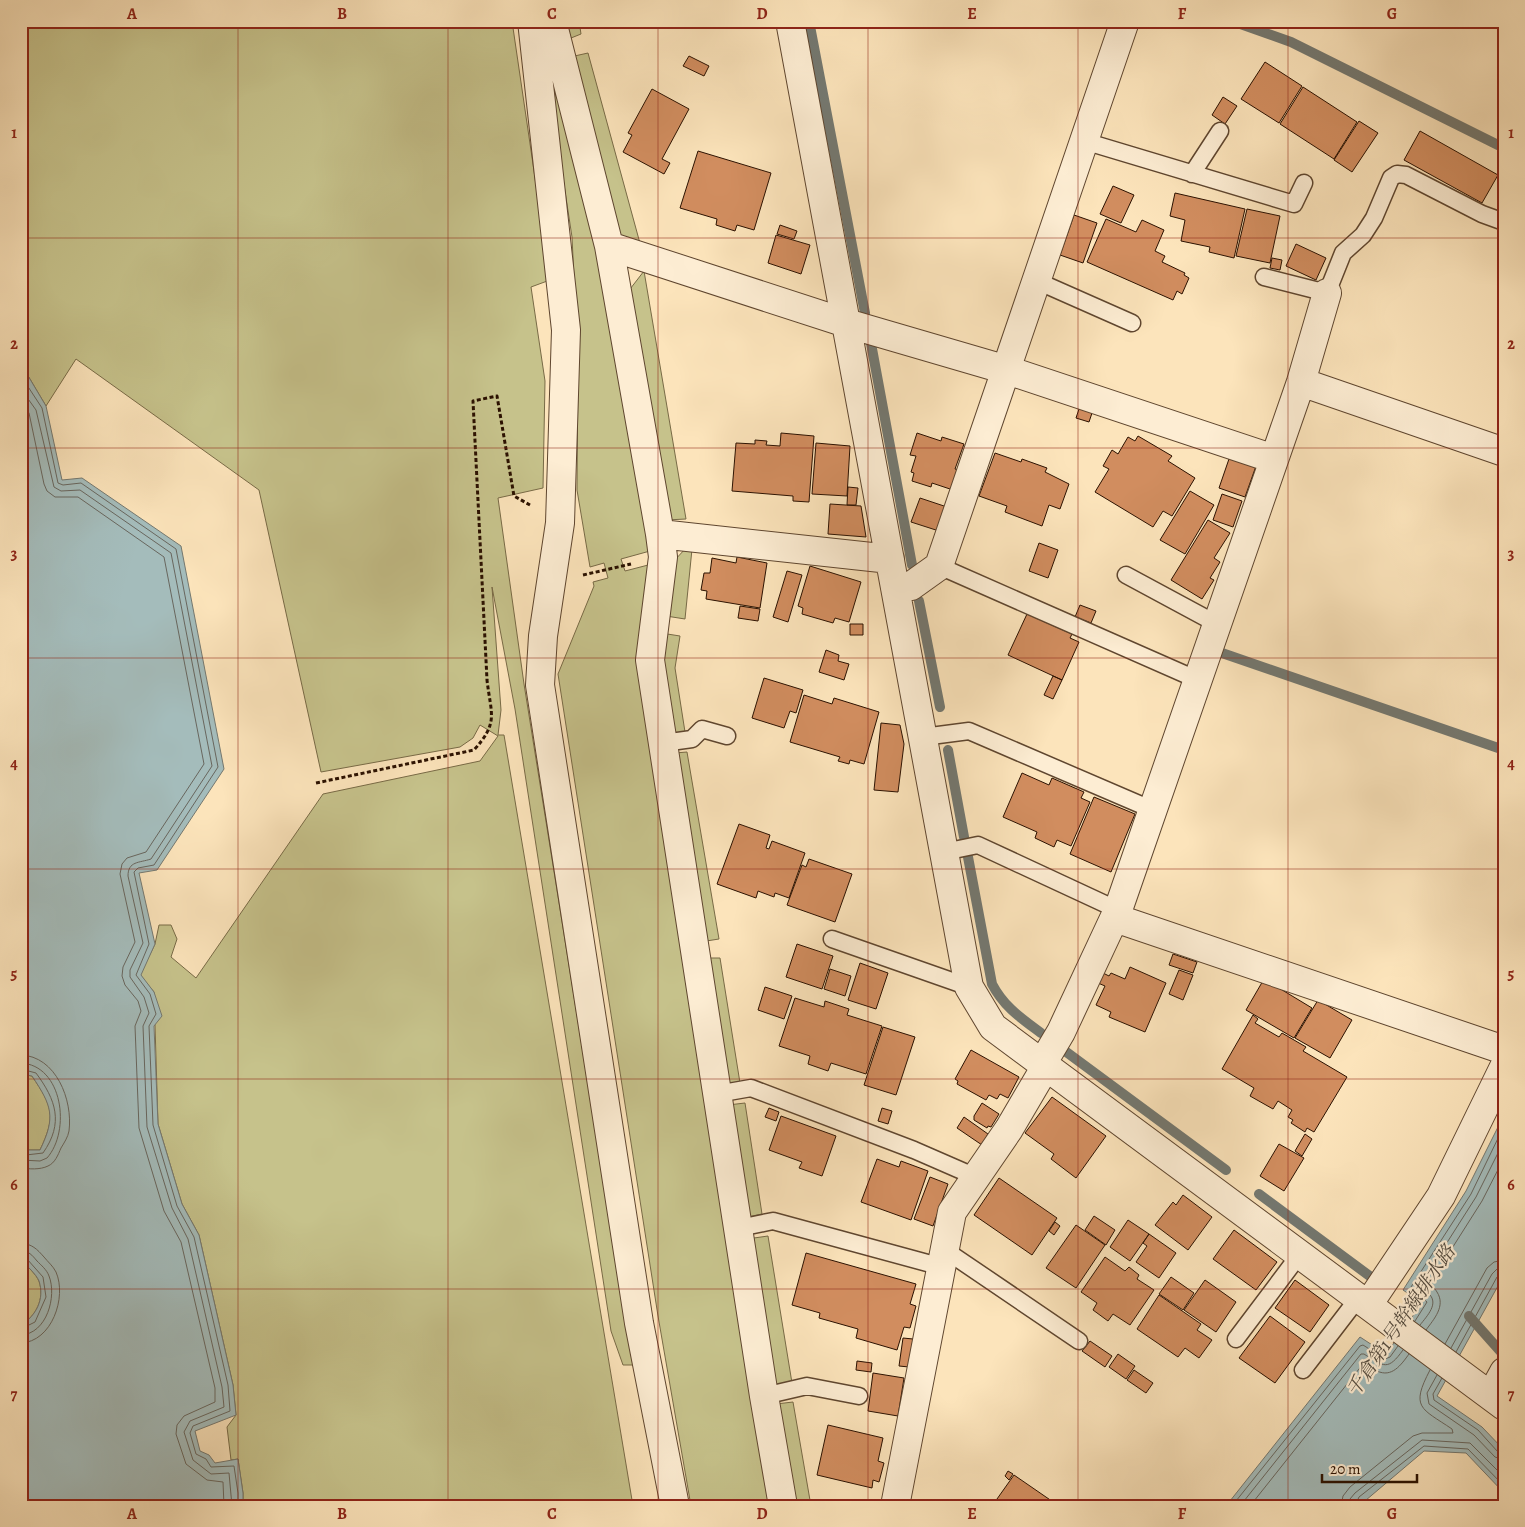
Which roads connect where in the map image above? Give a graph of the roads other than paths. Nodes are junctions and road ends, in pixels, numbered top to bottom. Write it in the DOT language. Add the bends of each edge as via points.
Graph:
graph roads {
  1 [pos="532,21"];
  2 [pos="552,21"];
  3 [pos="790,21"];
  4 [pos="1125,21"];
  5 [pos="1220,131"];
  6 [pos="1084,141"];
  7 [pos="1192,174"];
  8 [pos="1304,183"];
  9 [pos="1504,222"];
  10 [pos="609,246"];
  11 [pos="1264,277"];
  12 [pos="1037,281"];
  13 [pos="1327,293"];
  14 [pos="846,323"];
  15 [pos="1132,323"];
  16 [pos="1007,370"];
  17 [pos="1301,382"];
  18 [pos="1504,452"];
  19 [pos="1274,459"];
  20 [pos="660,534"];
  21 [pos="890,559"];
  22 [pos="939,566"];
  23 [pos="1126,575"];
  24 [pos="895,588"];
  25 [pos="1217,624"];
  26 [pos="1198,680"];
  27 [pos="727,736"];
  28 [pos="922,737"];
  29 [pos="663,743"];
  30 [pos="1153,810"];
  31 [pos="944,852"];
  32 [pos="1117,914"];
  33 [pos="832,939"];
  34 [pos="969,987"];
  35 [pos="1504,1050"];
  36 [pos="1044,1065"];
  37 [pos="1504,1067"];
  38 [pos="717,1094"];
  39 [pos="976,1177"];
  40 [pos="739,1228"];
  41 [pos="1300,1254"];
  42 [pos="943,1258"];
  43 [pos="1364,1301"];
  44 [pos="1236,1340"];
  45 [pos="1079,1341"];
  46 [pos="1303,1370"];
  47 [pos="1504,1372"];
  48 [pos="764,1396"];
  49 [pos="858,1396"];
  50 [pos="1497,1401"];
  51 [pos="675,1506"];
  52 [pos="783,1506"];
  53 [pos="895,1506"];
  1 -- 51 [label="street" via="566,330 560,523 543,636 540,684 639,1323"];
  2 -- 10 [label="street"];
  3 -- 14 [label="street"];
  4 -- 6 [label="street"];
  5 -- 7 [label="lane"];
  6 -- 7 [label="lane"];
  6 -- 12 [label="street"];
  7 -- 8 [label="lane" via="1294,204"];
  9 -- 13 [label="lane" via="1406,175 1397,174 1391,178 1363,235 1343,253"];
  10 -- 14 [label="street"];
  10 -- 20 [label="street"];
  11 -- 13 [label="lane"];
  12 -- 15 [label="lane"];
  12 -- 16 [label="street"];
  13 -- 17 [label="street"];
  14 -- 16 [label="street"];
  14 -- 21 [label="street"];
  16 -- 19 [label="street"];
  16 -- 22 [label="street"];
  17 -- 18 [label="street"];
  17 -- 19 [label="street"];
  19 -- 25 [label="street"];
  20 -- 21 [label="street"];
  20 -- 29 [label="street" via="663,557 650,660"];
  21 -- 24 [label="street"];
  22 -- 24 [label="street" via="911,586"];
  22 -- 26 [label="lane"];
  23 -- 25 [label="lane"];
  24 -- 28 [label="street"];
  25 -- 26 [label="street"];
  26 -- 30 [label="street"];
  27 -- 29 [label="lane" via="702,729 692,739"];
  28 -- 30 [label="lane" via="969,731"];
  28 -- 31 [label="street"];
  29 -- 38 [label="street"];
  30 -- 32 [label="street"];
  31 -- 32 [label="lane" via="978,845"];
  31 -- 34 [label="street"];
  32 -- 35 [label="street"];
  32 -- 36 [label="street"];
  33 -- 34 [label="lane"];
  34 -- 36 [label="street" via="993,1027"];
  36 -- 39 [label="street" via="1009,1129"];
  36 -- 41 [label="street"];
  37 -- 43 [label="street" via="1441,1196"];
  38 -- 39 [label="lane" via="752,1088"];
  38 -- 40 [label="street"];
  39 -- 42 [label="street" via="952,1212"];
  40 -- 42 [label="lane" via="773,1221"];
  40 -- 48 [label="street"];
  41 -- 43 [label="street"];
  41 -- 44 [label="lane"];
  42 -- 45 [label="lane"];
  42 -- 53 [label="street"];
  43 -- 46 [label="lane"];
  43 -- 50 [label="street"];
  47 -- 50 [label="street"];
  48 -- 49 [label="lane" via="807,1386"];
  48 -- 52 [label="street"];
}
